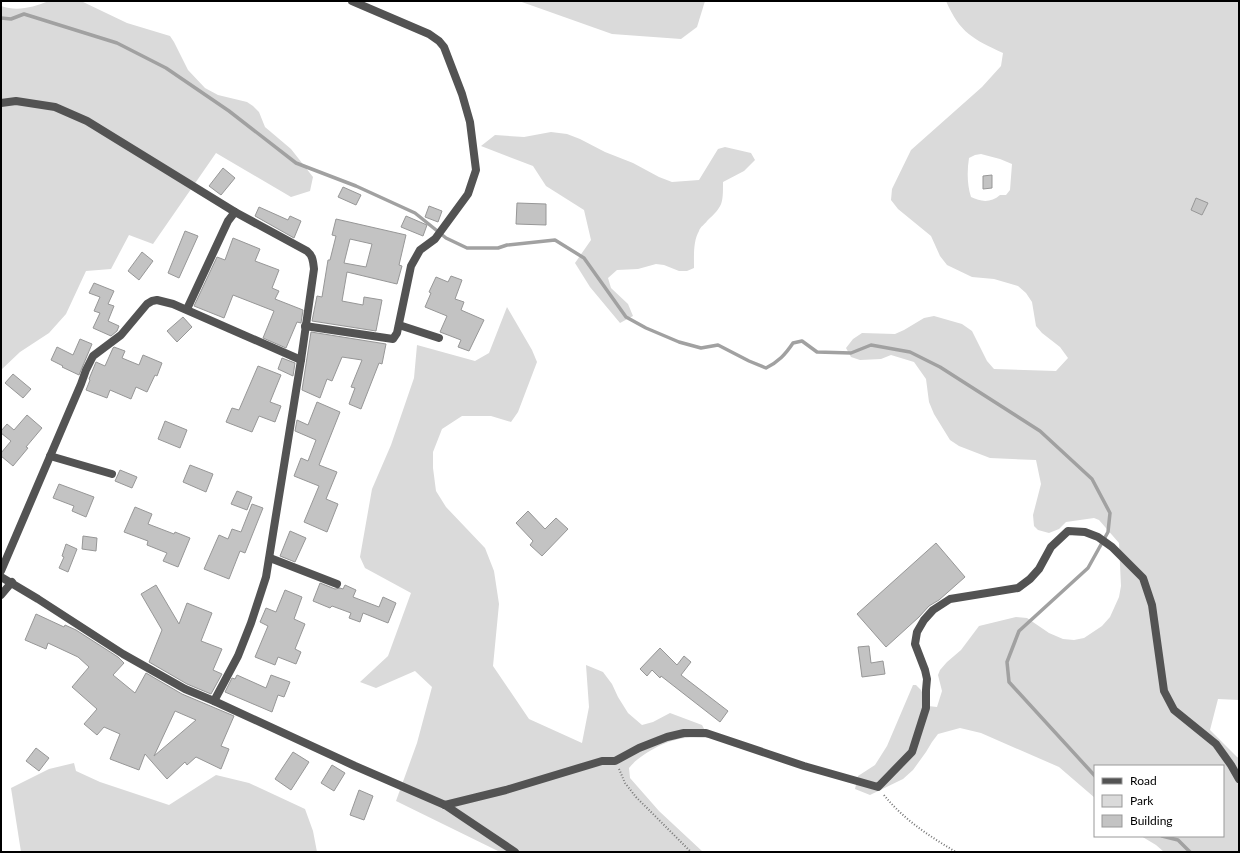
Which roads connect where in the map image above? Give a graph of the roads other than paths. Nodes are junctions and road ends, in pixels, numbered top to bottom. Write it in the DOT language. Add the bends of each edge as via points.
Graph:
graph roads {
  1 [pos="352,1"];
  2 [pos="1,103"];
  3 [pos="235,212"];
  4 [pos="187,309"];
  5 [pos="399,325"];
  6 [pos="305,326"];
  7 [pos="439,338"];
  8 [pos="301,360"];
  9 [pos="50,456"];
  10 [pos="112,474"];
  11 [pos="270,558"];
  12 [pos="1,571"];
  13 [pos="1,577"];
  14 [pos="12,582"];
  15 [pos="338,584"];
  16 [pos="1,595"];
  17 [pos="214,701"];
  18 [pos="1239,779"];
  19 [pos="445,805"];
  20 [pos="515,852"];
  1 -- 5 [label="street" via="439,41 448,56 470,122 476,170 468,194 435,239 420,250 411,266"];
  2 -- 3 [label="street" via="16,101 55,107 87,121"];
  3 -- 4 [label="street" via="228,221"];
  3 -- 6 [label="street" via="310,254 314,269"];
  4 -- 8 [label="street"];
  4 -- 9 [label="street" via="164,301 152,300 121,335 93,356"];
  5 -- 6 [label="street" via="395,337 389,340"];
  5 -- 7 [label="street"];
  6 -- 8 [label="street"];
  8 -- 11 [label="street"];
  9 -- 10 [label="street"];
  9 -- 12 [label="street"];
  11 -- 15 [label="street"];
  11 -- 17 [label="street" via="251,623 238,656"];
  13 -- 14 [label="street"];
  14 -- 16 [label="street"];
  14 -- 17 [label="street" via="122,654 185,689"];
  17 -- 19 [label="street"];
  18 -- 19 [label="street" via="1216,744 1174,710 1164,690 1152,605 1143,578 1112,547 1098,537 1085,532 1068,531 1051,547 1039,569 1018,588 950,599 933,610 924,620 917,632 915,644 927,679 926,708 912,752 878,787 804,766 706,733 684,733 639,748 615,761 602,761 506,790"];
  19 -- 20 [label="street"];
}
